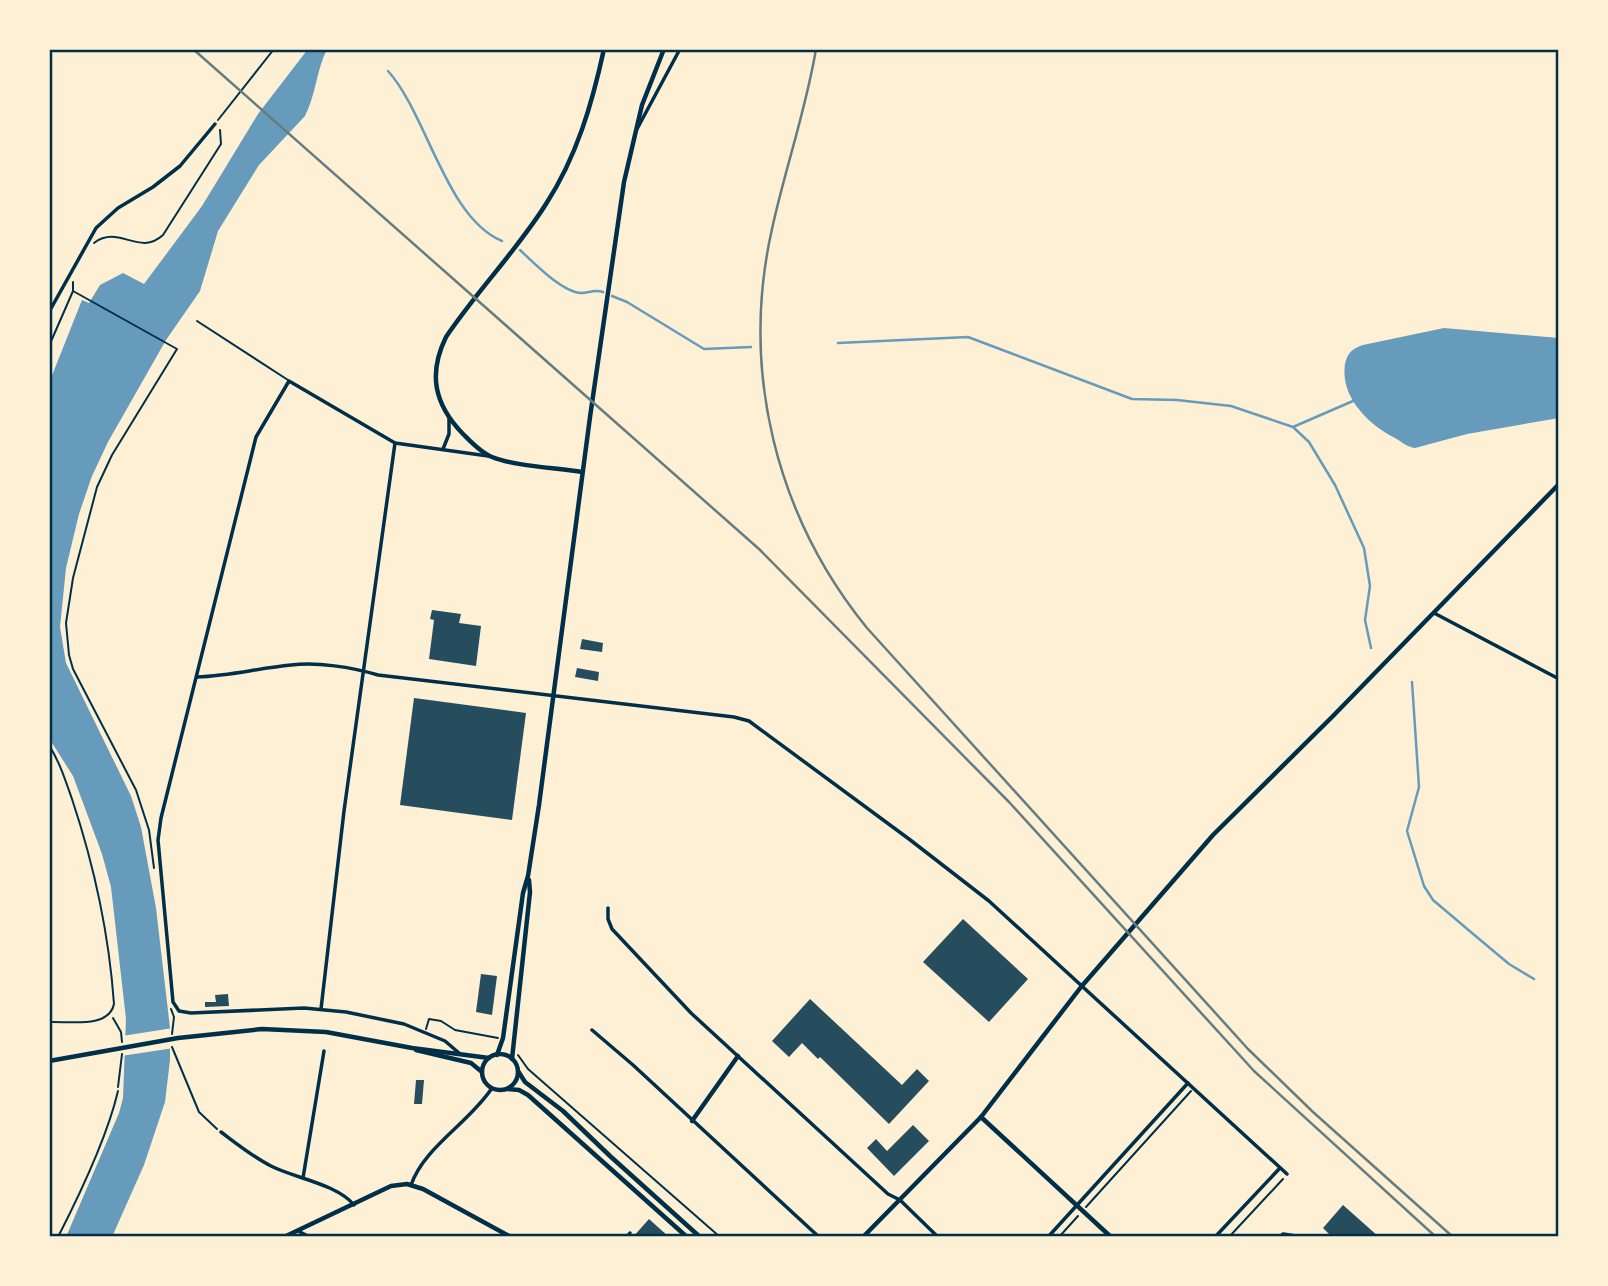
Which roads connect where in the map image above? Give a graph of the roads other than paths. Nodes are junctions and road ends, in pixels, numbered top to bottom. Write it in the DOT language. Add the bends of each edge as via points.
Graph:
graph roads {
  1 [pos="604,49"];
  2 [pos="664,49"];
  3 [pos="680,49"];
  4 [pos="215,124"];
  5 [pos="633,137"];
  6 [pos="49,312"];
  7 [pos="197,321"];
  8 [pos="289,381"];
  9 [pos="449,418"];
  10 [pos="395,443"];
  11 [pos="443,449"];
  12 [pos="490,457"];
  13 [pos="582,472"];
  14 [pos="1559,484"];
  15 [pos="1432,612"];
  16 [pos="365,671"];
  17 [pos="197,677"];
  18 [pos="1559,679"];
  19 [pos="553,695"];
  20 [pos="49,745"];
  21 [pos="528,876"];
  22 [pos="608,908"];
  23 [pos="1082,987"];
  24 [pos="321,1009"];
  25 [pos="49,1022"];
  26 [pos="592,1030"];
  27 [pos="412,1048"];
  28 [pos="324,1051"];
  29 [pos="459,1053"];
  30 [pos="497,1055"];
  31 [pos="738,1056"];
  32 [pos="489,1058"];
  33 [pos="512,1059"];
  34 [pos="49,1063"];
  35 [pos="518,1071"];
  36 [pos="482,1072"];
  37 [pos="1188,1083"];
  38 [pos="492,1088"];
  39 [pos="507,1089"];
  40 [pos="118,1091"];
  41 [pos="981,1117"];
  42 [pos="692,1121"];
  43 [pos="221,1132"];
  44 [pos="1280,1168"];
  45 [pos="1287,1174"];
  46 [pos="303,1178"];
  47 [pos="411,1185"];
  48 [pos="900,1200"];
  49 [pos="354,1205"];
  50 [pos="1076,1206"];
  51 [pos="298,1231"];
  52 [pos="58,1237"];
  53 [pos="284,1237"];
  54 [pos="310,1237"];
  55 [pos="511,1237"];
  56 [pos="687,1237"];
  57 [pos="700,1237"];
  58 [pos="819,1237"];
  59 [pos="863,1237"];
  60 [pos="939,1237"];
  61 [pos="1048,1237"];
  62 [pos="1111,1237"];
  63 [pos="1215,1237"];
  64 [pos="1280,1237"];
  65 [pos="1303,1237"];
  1 -- 9 [label="main road" via="583,130 559,182 440,348 436,386"];
  2 -- 5 [label="main road"];
  3 -- 5 [label="street"];
  4 -- 6 [label="street" via="180,166 96,228"];
  5 -- 13 [label="main road"];
  7 -- 8 [label="lane"];
  8 -- 10 [label="street"];
  8 -- 17 [label="street" via="256,437"];
  9 -- 11 [label="street"];
  9 -- 12 [label="main road"];
  10 -- 11 [label="street"];
  10 -- 16 [label="street"];
  11 -- 12 [label="street"];
  12 -- 13 [label="main road"];
  13 -- 19 [label="main road"];
  14 -- 15 [label="main road"];
  15 -- 18 [label="street"];
  15 -- 23 [label="main road" via="1213,835"];
  16 -- 17 [label="street" via="292,665"];
  16 -- 19 [label="street"];
  16 -- 24 [label="street"];
  17 -- 24 [label="street" via="158,840 173,1002 177,1009 191,1013"];
  19 -- 21 [label="main road"];
  19 -- 23 [label="street" via="749,722 989,901"];
  20 -- 25 [label="lane" via="61,764 87,841 114,1004 103,1019"];
  21 -- 30 [label="main road"];
  21 -- 33 [label="main road"];
  22 -- 31 [label="street" via="608,919 622,941"];
  23 -- 37 [label="street"];
  23 -- 41 [label="main road"];
  24 -- 29 [label="street" via="397,1022 425,1032"];
  26 -- 42 [label="street"];
  27 -- 29 [label="main road"];
  27 -- 34 [label="main road" via="345,1035 244,1030 175,1037"];
  27 -- 36 [label="main road" via="471,1063"];
  28 -- 46 [label="street"];
  29 -- 32 [label="main road"];
  30 -- 32 [label="main road"];
  30 -- 33 [label="main road"];
  31 -- 42 [label="main road"];
  31 -- 48 [label="street"];
  32 -- 36 [label="main road"];
  33 -- 35 [label="main road"];
  35 -- 39 [label="main road"];
  35 -- 57 [label="main road"];
  36 -- 38 [label="main road"];
  37 -- 44 [label="street"];
  37 -- 50 [label="street"];
  38 -- 39 [label="main road"];
  38 -- 47 [label="street" via="421,1163"];
  39 -- 56 [label="main road" via="528,1095"];
  40 -- 52 [label="lane" via="93,1162"];
  41 -- 48 [label="main road"];
  41 -- 50 [label="main road"];
  42 -- 58 [label="street"];
  43 -- 46 [label="street" via="271,1166"];
  44 -- 45 [label="street"];
  44 -- 63 [label="street"];
  46 -- 49 [label="street"];
  47 -- 49 [label="main road" via="395,1185"];
  47 -- 55 [label="main road"];
  48 -- 59 [label="main road"];
  48 -- 60 [label="street"];
  49 -- 51 [label="main road"];
  50 -- 61 [label="street"];
  50 -- 62 [label="main road"];
  51 -- 53 [label="main road"];
  51 -- 54 [label="street"];
  64 -- 65 [label="street"];
}
